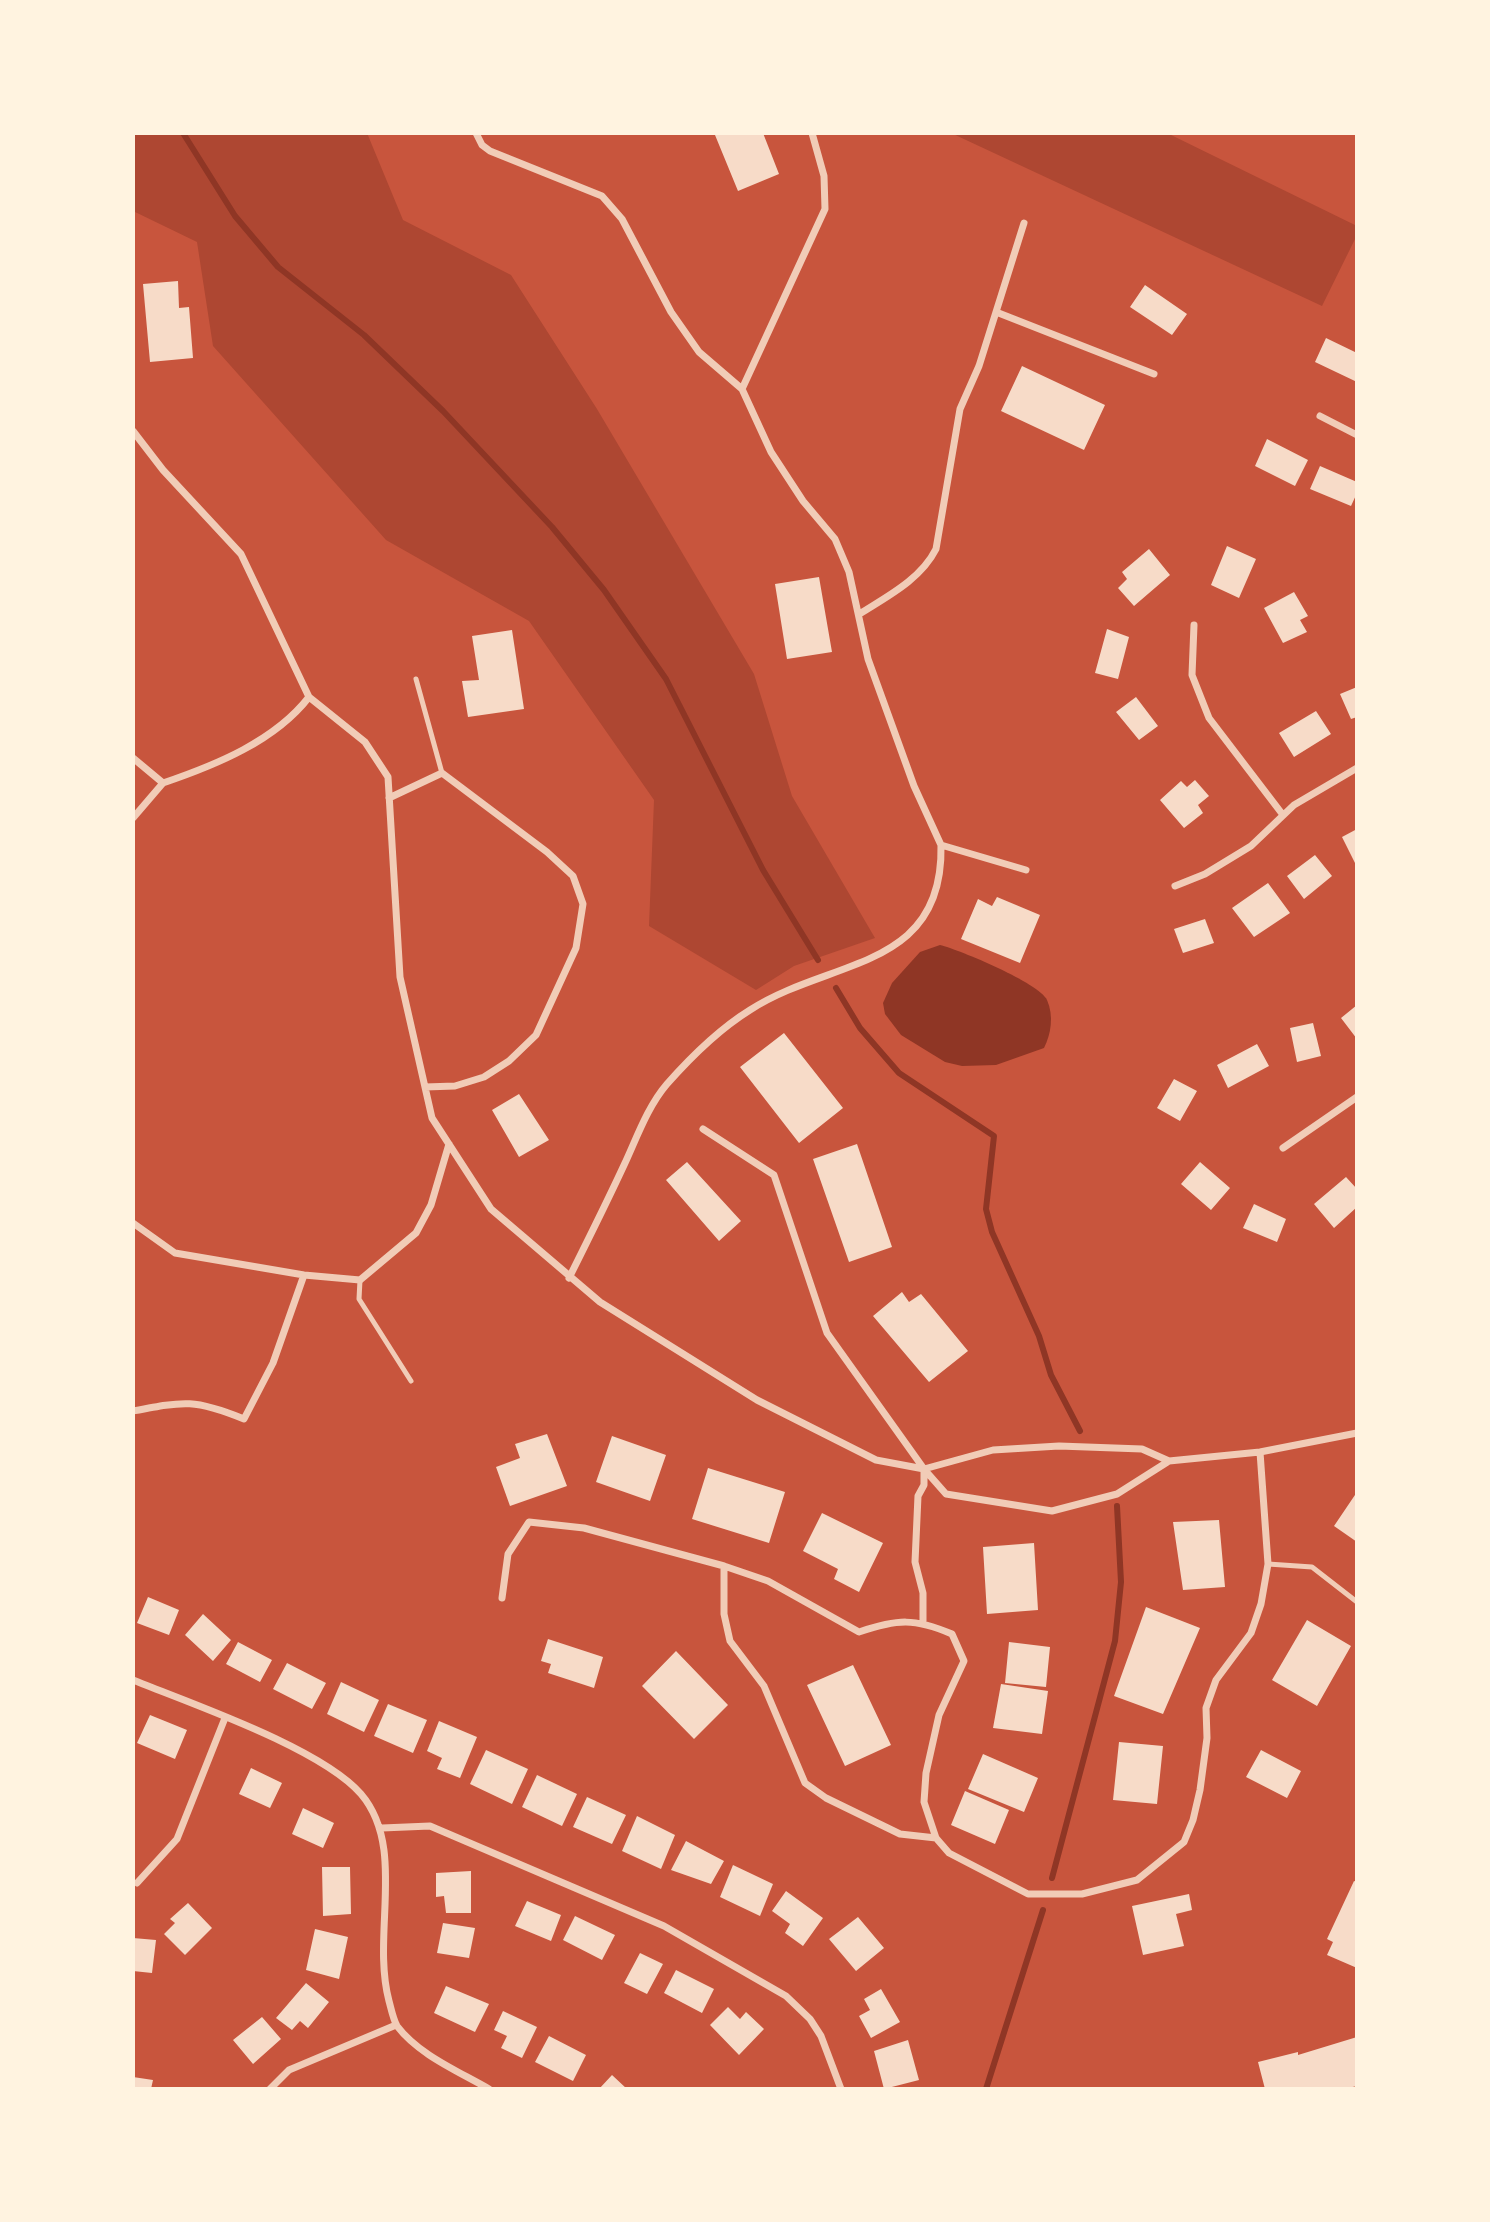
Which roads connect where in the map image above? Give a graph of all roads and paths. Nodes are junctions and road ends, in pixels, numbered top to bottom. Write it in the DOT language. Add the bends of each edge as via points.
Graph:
graph roads {
  1 [pos="476,133"];
  2 [pos="811,133"];
  3 [pos="1024,223"];
  4 [pos="996,312"];
  5 [pos="1154,374"];
  6 [pos="742,389"];
  7 [pos="1320,416"];
  8 [pos="133,431"];
  9 [pos="1357,435"];
  10 [pos="861,613"];
  11 [pos="1194,625"];
  12 [pos="416,678"];
  13 [pos="309,697"];
  14 [pos="133,758"];
  15 [pos="1357,768"];
  16 [pos="442,773"];
  17 [pos="163,783"];
  18 [pos="389,798"];
  19 [pos="1283,816"];
  20 [pos="133,818"];
  21 [pos="941,845"];
  22 [pos="1026,870"];
  23 [pos="1175,886"];
  24 [pos="425,1087"];
  25 [pos="1357,1097"];
  26 [pos="703,1129"];
  27 [pos="449,1144"];
  28 [pos="1283,1148"];
  29 [pos="133,1223"];
  30 [pos="304,1275"];
  31 [pos="569,1278"];
  32 [pos="360,1280"];
  33 [pos="411,1381"];
  34 [pos="133,1411"];
  35 [pos="1357,1433"];
  36 [pos="1260,1452"];
  37 [pos="1169,1461"];
  38 [pos="924,1469"];
  39 [pos="1268,1564"];
  40 [pos="724,1566"];
  41 [pos="502,1598"];
  42 [pos="1357,1602"];
  43 [pos="923,1621"];
  44 [pos="133,1680"];
  45 [pos="225,1717"];
  46 [pos="382,1828"];
  47 [pos="936,1838"];
  48 [pos="137,1884"];
  49 [pos="396,2025"];
  50 [pos="270,2089"];
  51 [pos="489,2089"];
  52 [pos="841,2089"];
  1 -- 6 [label="street" via="490,151 602,196 622,219 671,312 699,352"];
  2 -- 6 [label="street" via="824,176 825,209"];
  3 -- 4 [label="street"];
  4 -- 5 [label="street"];
  4 -- 10 [label="street" via="960,409 936,549 916,576"];
  6 -- 10 [label="street" via="771,452 803,501 835,538"];
  7 -- 9 [label="street"];
  8 -- 13 [label="street" via="241,554"];
  10 -- 21 [label="street" via="868,659 894,735"];
  11 -- 19 [label="street" via="1192,674 1209,718"];
  12 -- 16 [label="lane"];
  13 -- 17 [label="street" via="295,715 263,738 203,770"];
  13 -- 18 [label="street" via="365,742 388,777"];
  14 -- 17 [label="street"];
  15 -- 19 [label="street"];
  16 -- 18 [label="street"];
  16 -- 24 [label="street" via="573,876 583,904 576,948 536,1035 509,1062 484,1077 455,1086"];
  17 -- 20 [label="street"];
  18 -- 24 [label="street" via="400,977"];
  19 -- 23 [label="street" via="1251,846"];
  21 -- 22 [label="street"];
  21 -- 31 [label="street" via="934,891 920,926 888,952 807,981 750,1010 666,1085"];
  24 -- 27 [label="street" via="432,1118"];
  25 -- 28 [label="street"];
  26 -- 38 [label="street" via="774,1175 827,1333"];
  27 -- 31 [label="street" via="491,1209"];
  27 -- 32 [label="street" via="431,1205 416,1233"];
  29 -- 30 [label="street" via="175,1252"];
  30 -- 32 [label="street"];
  30 -- 34 [label="street" via="273,1363 244,1419 185,1401"];
  31 -- 38 [label="street" via="757,1400 876,1460"];
  32 -- 33 [label="lane" via="359,1299"];
  35 -- 36 [label="street"];
  36 -- 37 [label="street"];
  36 -- 39 [label="street"];
  37 -- 38 [label="street" via="1142,1449 1059,1446 993,1450"];
  37 -- 38 [label="street" via="1117,1494 1052,1511 946,1494"];
  38 -- 43 [label="street" via="915,1562 923,1593"];
  39 -- 42 [label="lane" via="1312,1567"];
  39 -- 47 [label="street" via="1251,1633 1216,1681 1206,1708 1207,1738 1193,1820 1184,1842 1138,1880 1082,1894 1028,1894 948,1853"];
  40 -- 41 [label="street" via="584,1528 529,1522 508,1554"];
  40 -- 43 [label="street" via="768,1581 859,1632 893,1621"];
  40 -- 47 [label="street" via="724,1614 730,1641 764,1686 805,1783 900,1834"];
  43 -- 47 [label="street" via="952,1634 964,1661 939,1715 926,1773 924,1802"];
  44 -- 45 [label="street"];
  45 -- 46 [label="street" via="319,1761 360,1794"];
  45 -- 48 [label="street" via="177,1839"];
  46 -- 49 [label="street" via="384,1981"];
  46 -- 52 [label="street" via="429,1826 664,1926 786,1996 821,2036"];
  49 -- 50 [label="street" via="289,2070"];
  49 -- 51 [label="street" via="427,2054"];
}
